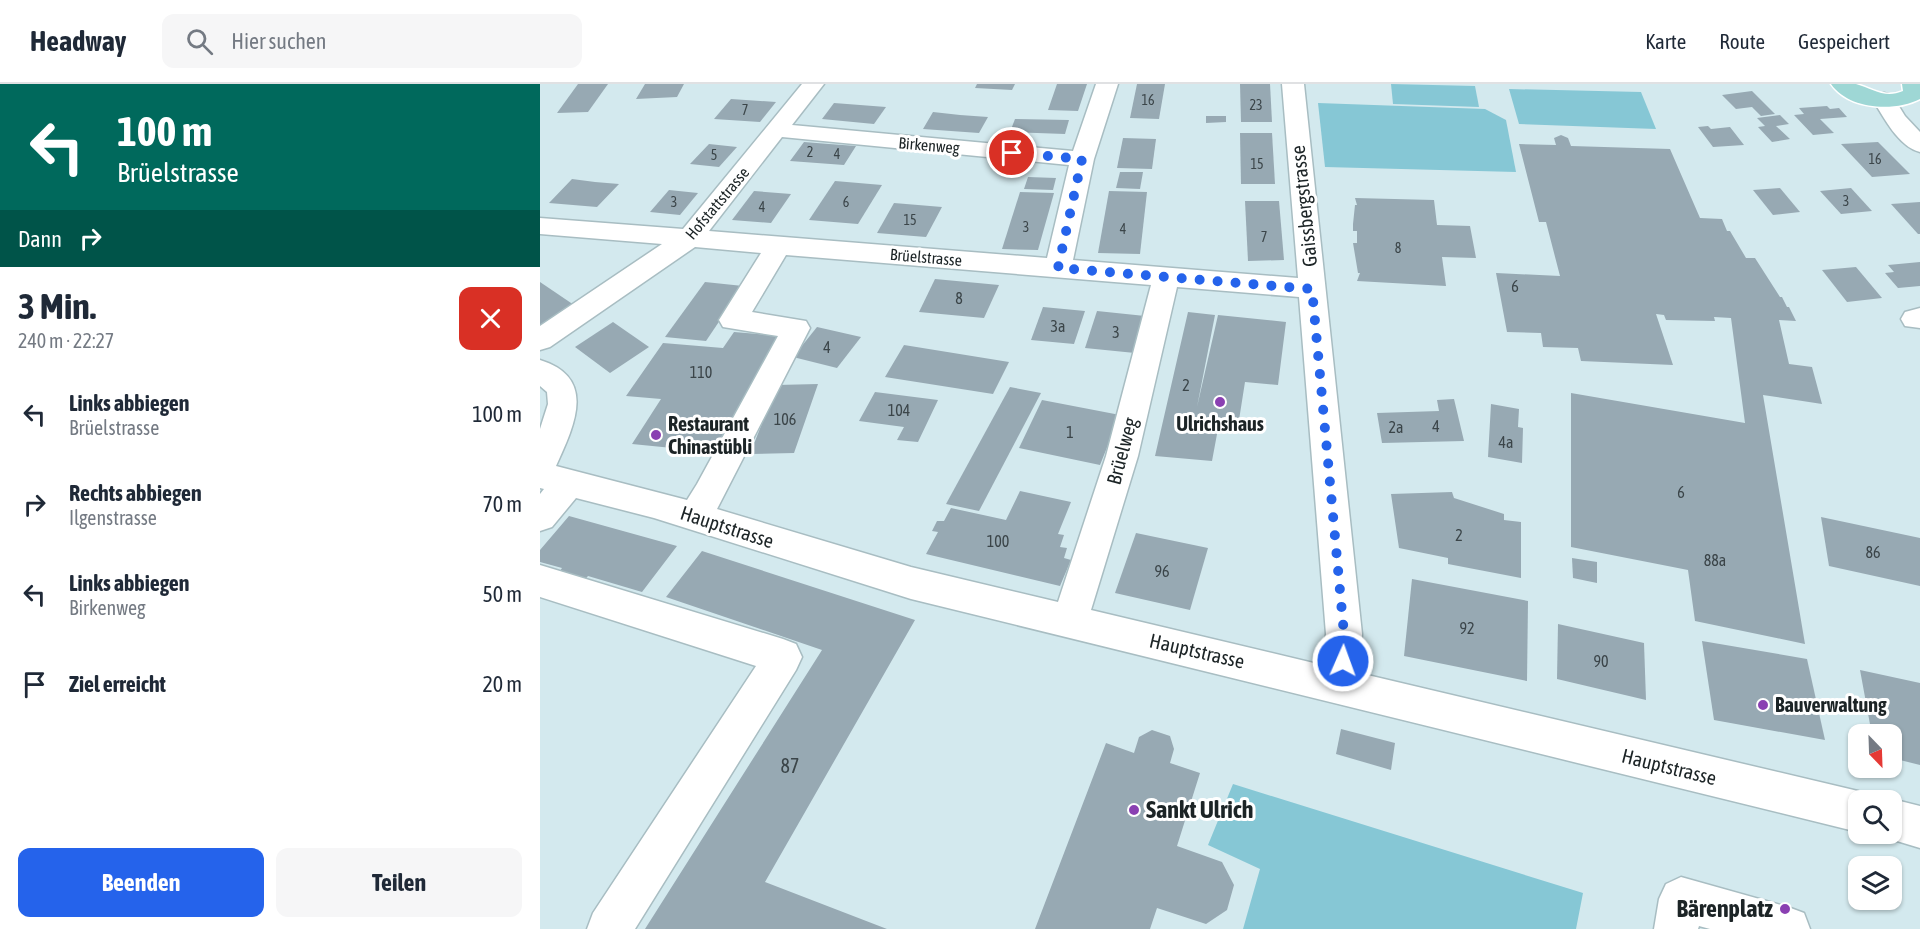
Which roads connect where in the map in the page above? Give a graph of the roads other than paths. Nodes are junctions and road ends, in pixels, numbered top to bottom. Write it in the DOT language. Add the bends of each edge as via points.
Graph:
graph roads {
  1 [pos="813,84"];
  2 [pos="1107,84"];
  3 [pos="1293,84"];
  4 [pos="1842,84"];
  5 [pos="1913,84"];
  6 [pos="1884,100"];
  7 [pos="776,130"];
  8 [pos="1920,145"];
  9 [pos="1082,159"];
  10 [pos="540,226"];
  11 [pos="690,238"];
  12 [pos="779,245"];
  13 [pos="1058,268"];
  14 [pos="1166,277"];
  15 [pos="1312,289"];
  16 [pos="540,340"];
  17 [pos="540,371"];
  18 [pos="540,466"];
  19 [pos="555,478"];
  20 [pos="694,516"];
  21 [pos="540,518"];
  22 [pos="540,581"];
  23 [pos="1070,621"];
  24 [pos="1340,686"];
  25 [pos="1848,810"];
  26 [pos="1902,822"];
  27 [pos="1920,827"];
  28 [pos="1679,914"];
  29 [pos="609,929"];
  30 [pos="1788,929"];
  1 -- 7 [label="street, Hofstattstrasse"];
  2 -- 9 [label="street"];
  3 -- 15 [label="street, Gaissbergstrasse"];
  4 -- 6 [label="main road" via="1858,94"];
  5 -- 6 [label="main road" via="1915,89 1906,99"];
  6 -- 8 [label="street" via="1896,120"];
  7 -- 9 [label="street, Birkenweg"];
  7 -- 11 [label="street, Hofstattstrasse"];
  9 -- 13 [label="street"];
  10 -- 11 [label="street, Brüelstrasse"];
  11 -- 12 [label="street, Brüelstrasse"];
  11 -- 16 [label="street, Hofstattstrasse"];
  12 -- 13 [label="street, Brüelstrasse"];
  12 -- 20 [label="street" via="733,320 796,328"];
  13 -- 14 [label="street, Brüelstrasse"];
  14 -- 15 [label="street, Brüelstrasse"];
  14 -- 23 [label="street, Brüelweg" via="1122,456"];
  15 -- 24 [label="street, Gaissbergstrasse" via="1344,634"];
  17 -- 18 [label="street" via="561,388 564,398 564,409"];
  19 -- 20 [label="street, Hauptstrasse"];
  19 -- 21 [label="street"];
  20 -- 23 [label="street, Hauptstrasse" via="911,583"];
  22 -- 29 [label="street" via="783,657"];
  23 -- 24 [label="street, Hauptstrasse"];
  24 -- 25 [label="street, Hauptstrasse"];
  26 -- 27 [label="street"];
  28 -- 30 [label="street"];
}
